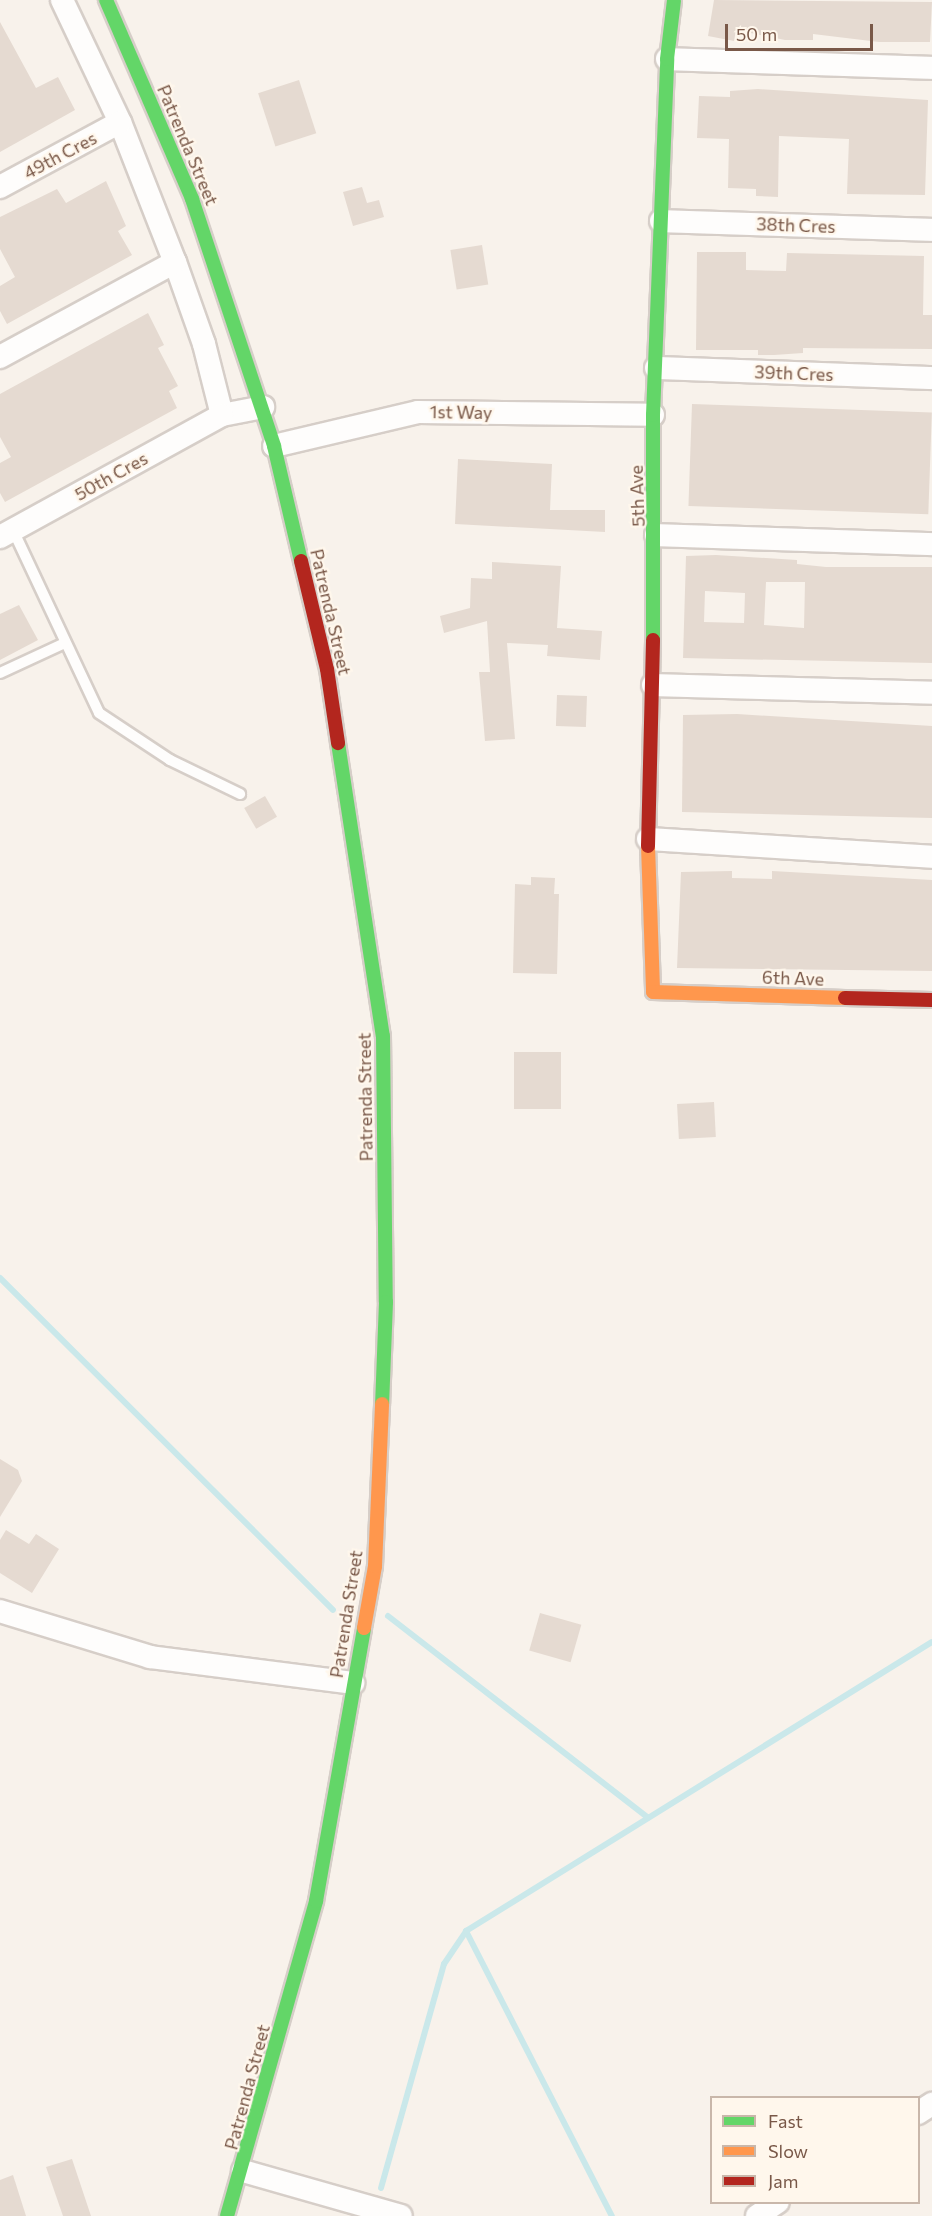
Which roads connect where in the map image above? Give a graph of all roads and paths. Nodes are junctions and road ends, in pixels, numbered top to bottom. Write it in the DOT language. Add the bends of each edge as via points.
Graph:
graph roads {
  1 [pos="62,0"];
  2 [pos="106,0"];
  3 [pos="674,0"];
  4 [pos="667,59"];
  5 [pos="932,68"];
  6 [pos="120,122"];
  7 [pos="0,187"];
  8 [pos="661,221"];
  9 [pos="932,230"];
  10 [pos="175,262"];
  11 [pos="0,357"];
  12 [pos="656,368"];
  13 [pos="932,378"];
  14 [pos="263,407"];
  15 [pos="222,415"];
  16 [pos="653,415"];
  17 [pos="274,446"];
  18 [pos="6,533"];
  19 [pos="656,535"];
  20 [pos="932,544"];
  21 [pos="65,643"];
  22 [pos="0,673"];
  23 [pos="653,685"];
  24 [pos="932,693"];
  25 [pos="240,794"];
  26 [pos="648,839"];
  27 [pos="932,857"];
  28 [pos="654,992"];
  29 [pos="932,1000"];
  30 [pos="0,1611"];
  31 [pos="353,1683"];
  32 [pos="243,2171"];
  33 [pos="775,2204"];
  34 [pos="227,2216"];
  35 [pos="401,2216"];
  36 [pos="757,2216"];
  1 -- 6 [label="street"];
  2 -- 14 [label="street, Patrenda Street" via="192,199"];
  3 -- 4 [label="street, 5th Ave"];
  4 -- 5 [label="street"];
  4 -- 8 [label="street, 5th Ave"];
  6 -- 7 [label="street, 49th Cres"];
  6 -- 10 [label="street"];
  8 -- 9 [label="street, 38th Cres"];
  8 -- 12 [label="street, 5th Ave"];
  10 -- 11 [label="street"];
  10 -- 15 [label="street" via="204,344"];
  12 -- 13 [label="street, 39th Cres"];
  12 -- 16 [label="street, 5th Ave"];
  14 -- 15 [label="street, 50th Cres"];
  14 -- 17 [label="street, Patrenda Street"];
  15 -- 18 [label="street, 50th Cres"];
  16 -- 17 [label="street, 1st Way" via="418,412"];
  16 -- 19 [label="street, 5th Ave"];
  17 -- 31 [label="street, Patrenda Street" via="327,669 383,1036 386,1302 375,1566"];
  18 -- 21 [label="lane"];
  19 -- 20 [label="street"];
  19 -- 23 [label="street, 5th Ave"];
  21 -- 22 [label="lane"];
  21 -- 25 [label="lane" via="99,713 108,721 170,760"];
  23 -- 24 [label="street"];
  23 -- 26 [label="street, 5th Ave"];
  26 -- 27 [label="street"];
  26 -- 28 [label="street, 5th Ave"];
  28 -- 29 [label="street, 6th Ave"];
  30 -- 31 [label="street" via="150,1657"];
  31 -- 32 [label="street, Patrenda Street" via="316,1901"];
  32 -- 34 [label="street, Patrenda Street"];
  32 -- 35 [label="street"];
  33 -- 36 [label="street"];
}
